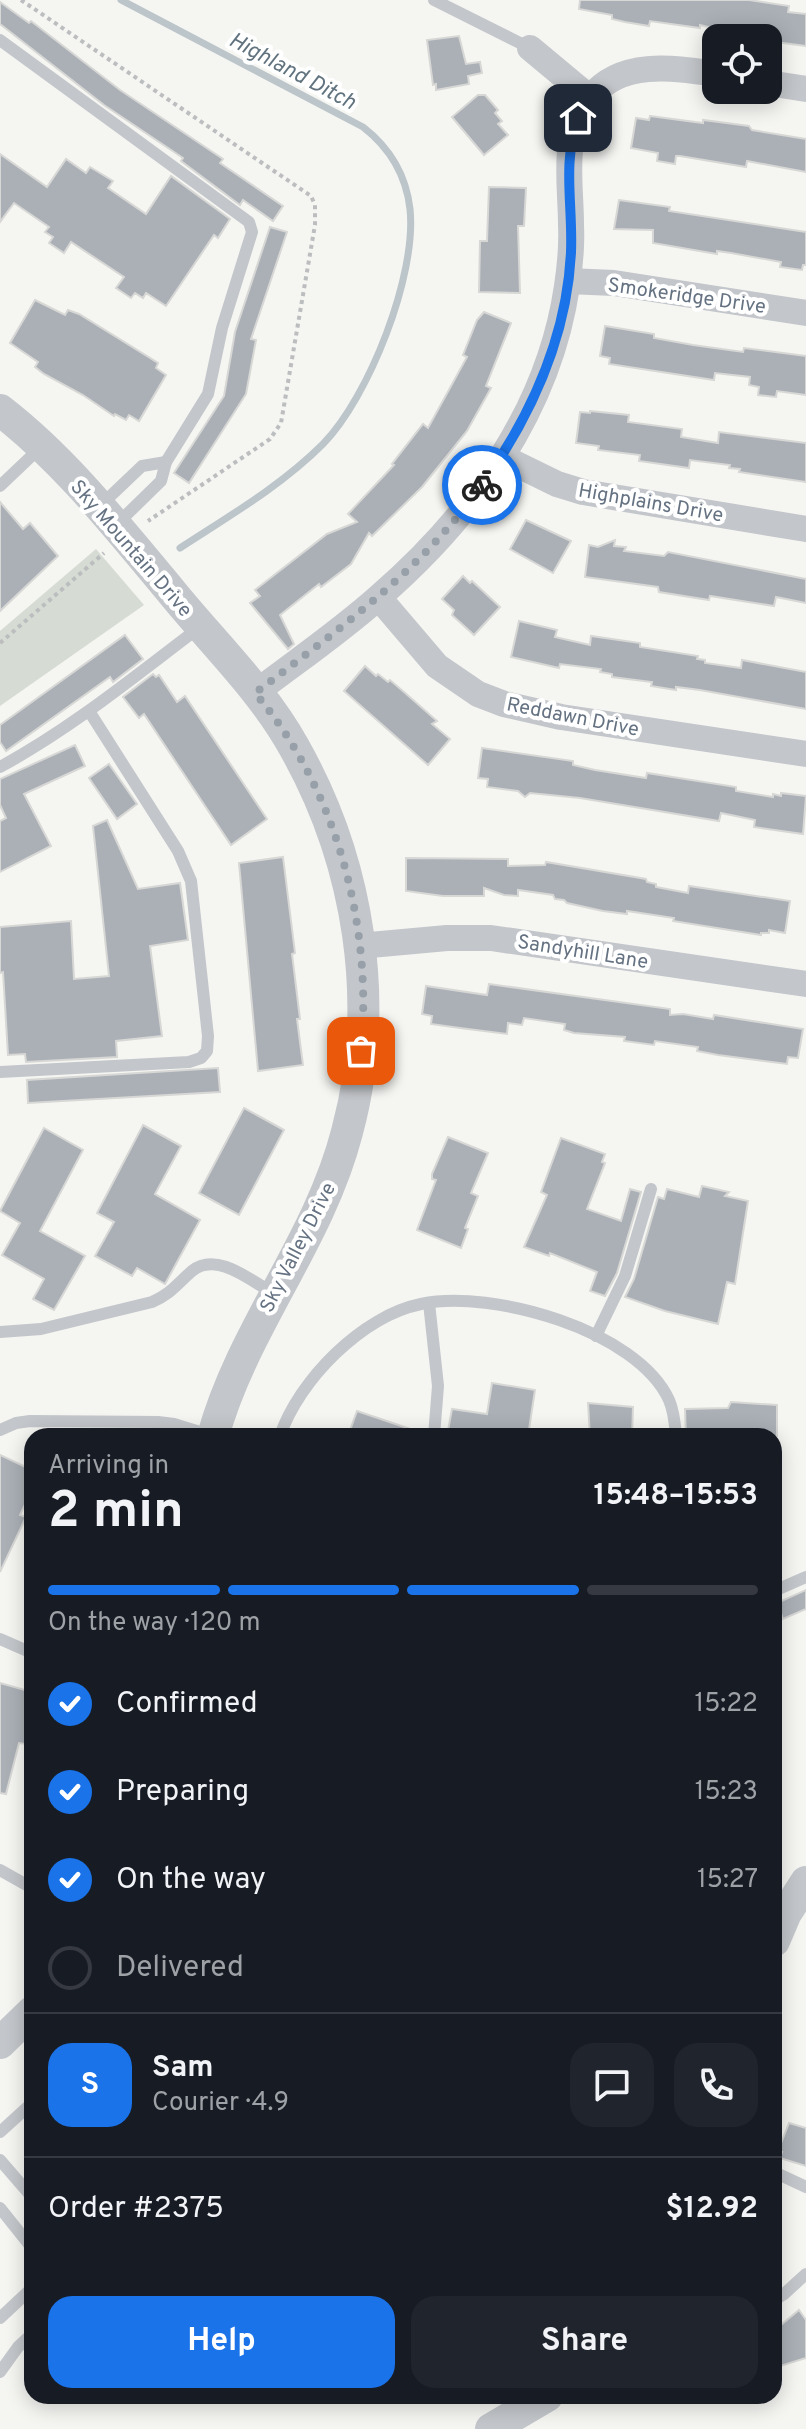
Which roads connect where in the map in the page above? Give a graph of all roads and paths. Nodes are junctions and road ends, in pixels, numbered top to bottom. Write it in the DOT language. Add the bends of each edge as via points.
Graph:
graph roads {
  1 [pos="21,0"];
  2 [pos="434,0"];
  3 [pos="0,40"];
  4 [pos="530,48"];
  5 [pos="702,72"];
  6 [pos="782,85"];
  7 [pos="806,89"];
  8 [pos="590,98"];
  9 [pos="568,281"];
  10 [pos="806,313"];
  11 [pos="0,410"];
  12 [pos="41,447"];
  13 [pos="502,457"];
  14 [pos="166,462"];
  15 [pos="0,486"];
  16 [pos="148,521"];
  17 [pos="106,529"];
  18 [pos="806,529"];
  19 [pos="379,598"];
  20 [pos="200,627"];
  21 [pos="0,643"];
  22 [pos="255,693"];
  23 [pos="89,711"];
  24 [pos="806,754"];
  25 [pos="0,767"];
  26 [pos="359,946"];
  27 [pos="806,984"];
  28 [pos="0,1072"];
  29 [pos="651,1189"];
  30 [pos="275,1294"];
  31 [pos="429,1303"];
  32 [pos="0,1332"];
  33 [pos="596,1336"];
  34 [pos="187,1428"];
  35 [pos="216,1428"];
  36 [pos="284,1428"];
  37 [pos="435,1428"];
  38 [pos="675,1428"];
  39 [pos="0,1430"];
  40 [pos="806,1577"];
  41 [pos="782,1588"];
  42 [pos="0,1639"];
  43 [pos="24,1650"];
  44 [pos="0,1870"];
  45 [pos="806,1882"];
  46 [pos="24,1884"];
  47 [pos="782,1922"];
  48 [pos="24,2020"];
  49 [pos="0,2043"];
  50 [pos="24,2110"];
  51 [pos="0,2132"];
  52 [pos="0,2160"];
  53 [pos="782,2176"];
  54 [pos="806,2187"];
  55 [pos="24,2188"];
  56 [pos="0,2208"];
  57 [pos="24,2238"];
  58 [pos="806,2274"];
  59 [pos="782,2295"];
  60 [pos="24,2296"];
  61 [pos="0,2318"];
  62 [pos="24,2341"];
  63 [pos="0,2372"];
  64 [pos="533,2404"];
  65 [pos="491,2429"];
  1 -- 16 [label="path" via="311,196 315,205 281,423 270,439"];
  2 -- 4 [label="lane"];
  3 -- 14 [label="lane" via="249,222 252,232 208,394"];
  4 -- 8 [label="street"];
  5 -- 8 [label="street" via="640,70 617,77"];
  6 -- 7 [label="street"];
  8 -- 9 [label="street" via="570,141"];
  9 -- 10 [label="street, Smokeridge Drive" via="614,283"];
  9 -- 13 [label="street" via="538,392"];
  11 -- 12 [label="street, Sky Mountain Drive"];
  12 -- 15 [label="lane"];
  12 -- 17 [label="street, Sky Mountain Drive"];
  13 -- 18 [label="street, Highplains Drive" via="583,492"];
  13 -- 19 [label="street" via="472,499"];
  14 -- 17 [label="lane" via="161,481"];
  14 -- 17 [label="lane" via="142,466"];
  17 -- 20 [label="street, Sky Mountain Drive"];
  17 -- 21 [label="path"];
  19 -- 22 [label="street"];
  19 -- 24 [label="street, Reddawn Drive" via="437,666 478,694 504,704"];
  20 -- 22 [label="street, Sky Mountain Drive"];
  20 -- 23 [label="lane"];
  22 -- 26 [label="street, Sky Valley Drive" via="293,745 331,824"];
  23 -- 25 [label="lane"];
  23 -- 28 [label="lane" via="188,869 207,1051 189,1062"];
  26 -- 27 [label="street, Sandyhill Lane" via="491,938"];
  26 -- 30 [label="street, Sky Valley Drive" via="364,1022 348,1131 322,1206"];
  29 -- 33 [label="lane" via="625,1276"];
  30 -- 32 [label="lane" via="227,1267 205,1265 152,1302 41,1329"];
  30 -- 35 [label="street, Sky Valley Drive"];
  31 -- 33 [label="lane" via="510,1306"];
  31 -- 36 [label="lane" via="394,1314 338,1351 298,1397"];
  31 -- 37 [label="lane" via="438,1386"];
  33 -- 38 [label="lane" via="637,1361 658,1382 670,1401"];
  34 -- 39 [label="lane" via="158,1422 30,1421"];
  40 -- 41 [label="lane"];
  42 -- 43 [label="lane"];
  44 -- 46 [label="lane"];
  45 -- 47 [label="street"];
  48 -- 49 [label="street"];
  50 -- 51 [label="lane"];
  52 -- 55 [label="lane"];
  53 -- 54 [label="lane"];
  56 -- 57 [label="lane"];
  58 -- 59 [label="lane"];
  60 -- 61 [label="lane"];
  62 -- 63 [label="lane"];
  64 -- 65 [label="street"];
}
